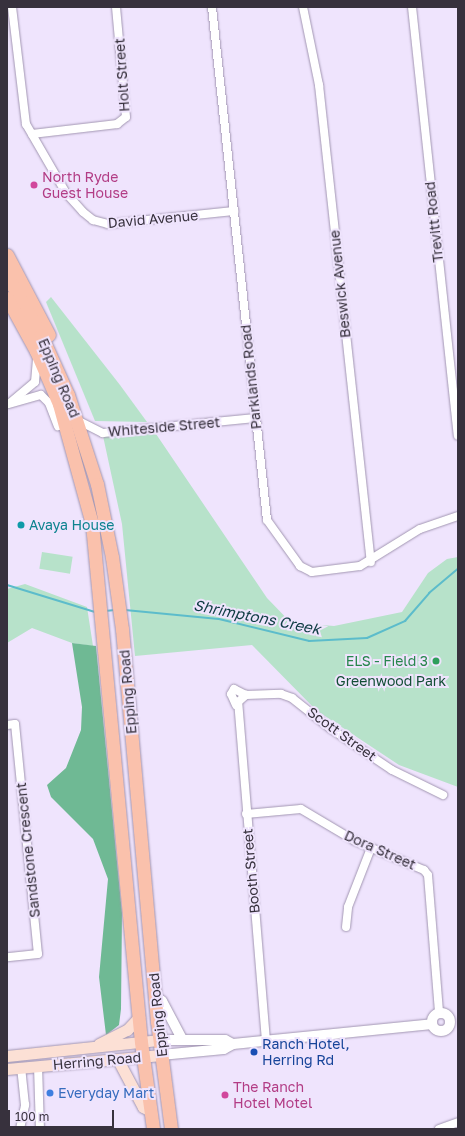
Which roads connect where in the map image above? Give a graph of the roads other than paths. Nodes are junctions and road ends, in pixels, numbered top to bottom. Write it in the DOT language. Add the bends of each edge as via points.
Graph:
graph roads {
  1 [pos="12,7"];
  2 [pos="116,7"];
  3 [pos="212,7"];
  4 [pos="303,7"];
  5 [pos="412,7"];
  6 [pos="32,134"];
  7 [pos="234,211"];
  8 [pos="7,255"];
  9 [pos="7,276"];
  10 [pos="7,298"];
  11 [pos="36,351"];
  12 [pos="54,361"];
  13 [pos="455,380"];
  14 [pos="8,404"];
  15 [pos="255,418"];
  16 [pos="77,420"];
  17 [pos="458,436"];
  18 [pos="71,440"];
  19 [pos="458,516"];
  20 [pos="371,562"];
  21 [pos="237,703"];
  22 [pos="7,724"];
  23 [pos="443,795"];
  24 [pos="246,814"];
  25 [pos="371,848"];
  26 [pos="346,927"];
  27 [pos="7,957"];
  28 [pos="156,998"];
  29 [pos="439,1012"];
  30 [pos="139,1017"];
  31 [pos="454,1020"];
  32 [pos="432,1024"];
  33 [pos="182,1039"];
  34 [pos="160,1040"];
  35 [pos="266,1041"];
  36 [pos="141,1042"];
  37 [pos="233,1044"];
  38 [pos="95,1047"];
  39 [pos="161,1055"];
  40 [pos="7,1056"];
  41 [pos="143,1057"];
  42 [pos="118,1060"];
  43 [pos="38,1066"];
  44 [pos="20,1068"];
  45 [pos="7,1070"];
  46 [pos="151,1111"];
  47 [pos="458,1122"];
  48 [pos="20,1129"];
  49 [pos="40,1129"];
  50 [pos="153,1129"];
  51 [pos="171,1129"];
  52 [pos="439,1129"];
  1 -- 6 [label="street, David Avenue" via="23,113"];
  2 -- 6 [label="street, Holt Street" via="126,117 117,124"];
  3 -- 7 [label="street, Parklands Road"];
  4 -- 20 [label="street, Beswick Avenue" via="319,85"];
  5 -- 13 [label="street, Trevitt Road"];
  6 -- 7 [label="street, David Avenue" via="66,193 100,224"];
  7 -- 15 [label="street, Parklands Road"];
  8 -- 12 [label="main road" via="47,328"];
  9 -- 12 [label="main road, Epping Road"];
  10 -- 11 [label="main road, Epping Road"];
  11 -- 14 [label="street" via="35,382"];
  11 -- 18 [label="main road, Epping Road"];
  12 -- 16 [label="main road, Epping Road"];
  13 -- 17 [label="street, Trevitt Road"];
  14 -- 18 [label="street" via="41,395 49,403 61,434"];
  15 -- 16 [label="street, Whiteside Street" via="99,432"];
  15 -- 20 [label="street, Parklands Road" via="267,520 300,566 312,572"];
  16 -- 28 [label="main road, Epping Road" via="102,509 116,582"];
  18 -- 30 [label="main road, Epping Road" via="92,524 100,585"];
  19 -- 20 [label="street, Parklands Road" via="420,529"];
  21 -- 23 [label="street, Scott Street" via="246,695 281,694 292,698 331,729 392,770"];
  21 -- 24 [label="street, Booth Street"];
  22 -- 27 [label="street, Sandstone Crescent" via="15,724 38,954"];
  24 -- 25 [label="street, Dora Street" via="301,809"];
  24 -- 35 [label="street, Booth Street"];
  25 -- 26 [label="street" via="348,907"];
  25 -- 29 [label="street, Dora Street" via="419,866 428,875"];
  28 -- 33 [label="street" via="162,1001"];
  28 -- 34 [label="main road, Epping Road"];
  29 -- 31 [label="street"];
  29 -- 32 [label="street"];
  30 -- 36 [label="main road, Epping Road"];
  30 -- 38 [label="main road" via="127,1030"];
  31 -- 32 [label="street, Herring Road" via="445,1031 436,1029"];
  32 -- 35 [label="street, Herring Road"];
  33 -- 34 [label="street, Herring Road"];
  33 -- 37 [label="street, Herring Road"];
  34 -- 36 [label="main road, Herring Road"];
  34 -- 39 [label="main road, Epping Road"];
  35 -- 37 [label="street, Herring Road"];
  36 -- 38 [label="main road, Herring Road"];
  36 -- 41 [label="main road, Epping Road"];
  37 -- 39 [label="street, Herring Road" via="224,1049"];
  38 -- 40 [label="main road, Herring Road"];
  39 -- 41 [label="main road, Herring Road"];
  39 -- 51 [label="main road, Epping Road"];
  41 -- 42 [label="main road, Herring Road"];
  41 -- 46 [label="main road, Epping Road"];
  42 -- 43 [label="main road, Herring Road"];
  42 -- 46 [label="main road" via="143,1107"];
  43 -- 44 [label="main road, Herring Road"];
  43 -- 49 [label="street"];
  44 -- 45 [label="main road, Herring Road"];
  44 -- 48 [label="street" via="25,1105"];
  46 -- 50 [label="main road, Epping Road"];
  47 -- 52 [label="street"];
}
